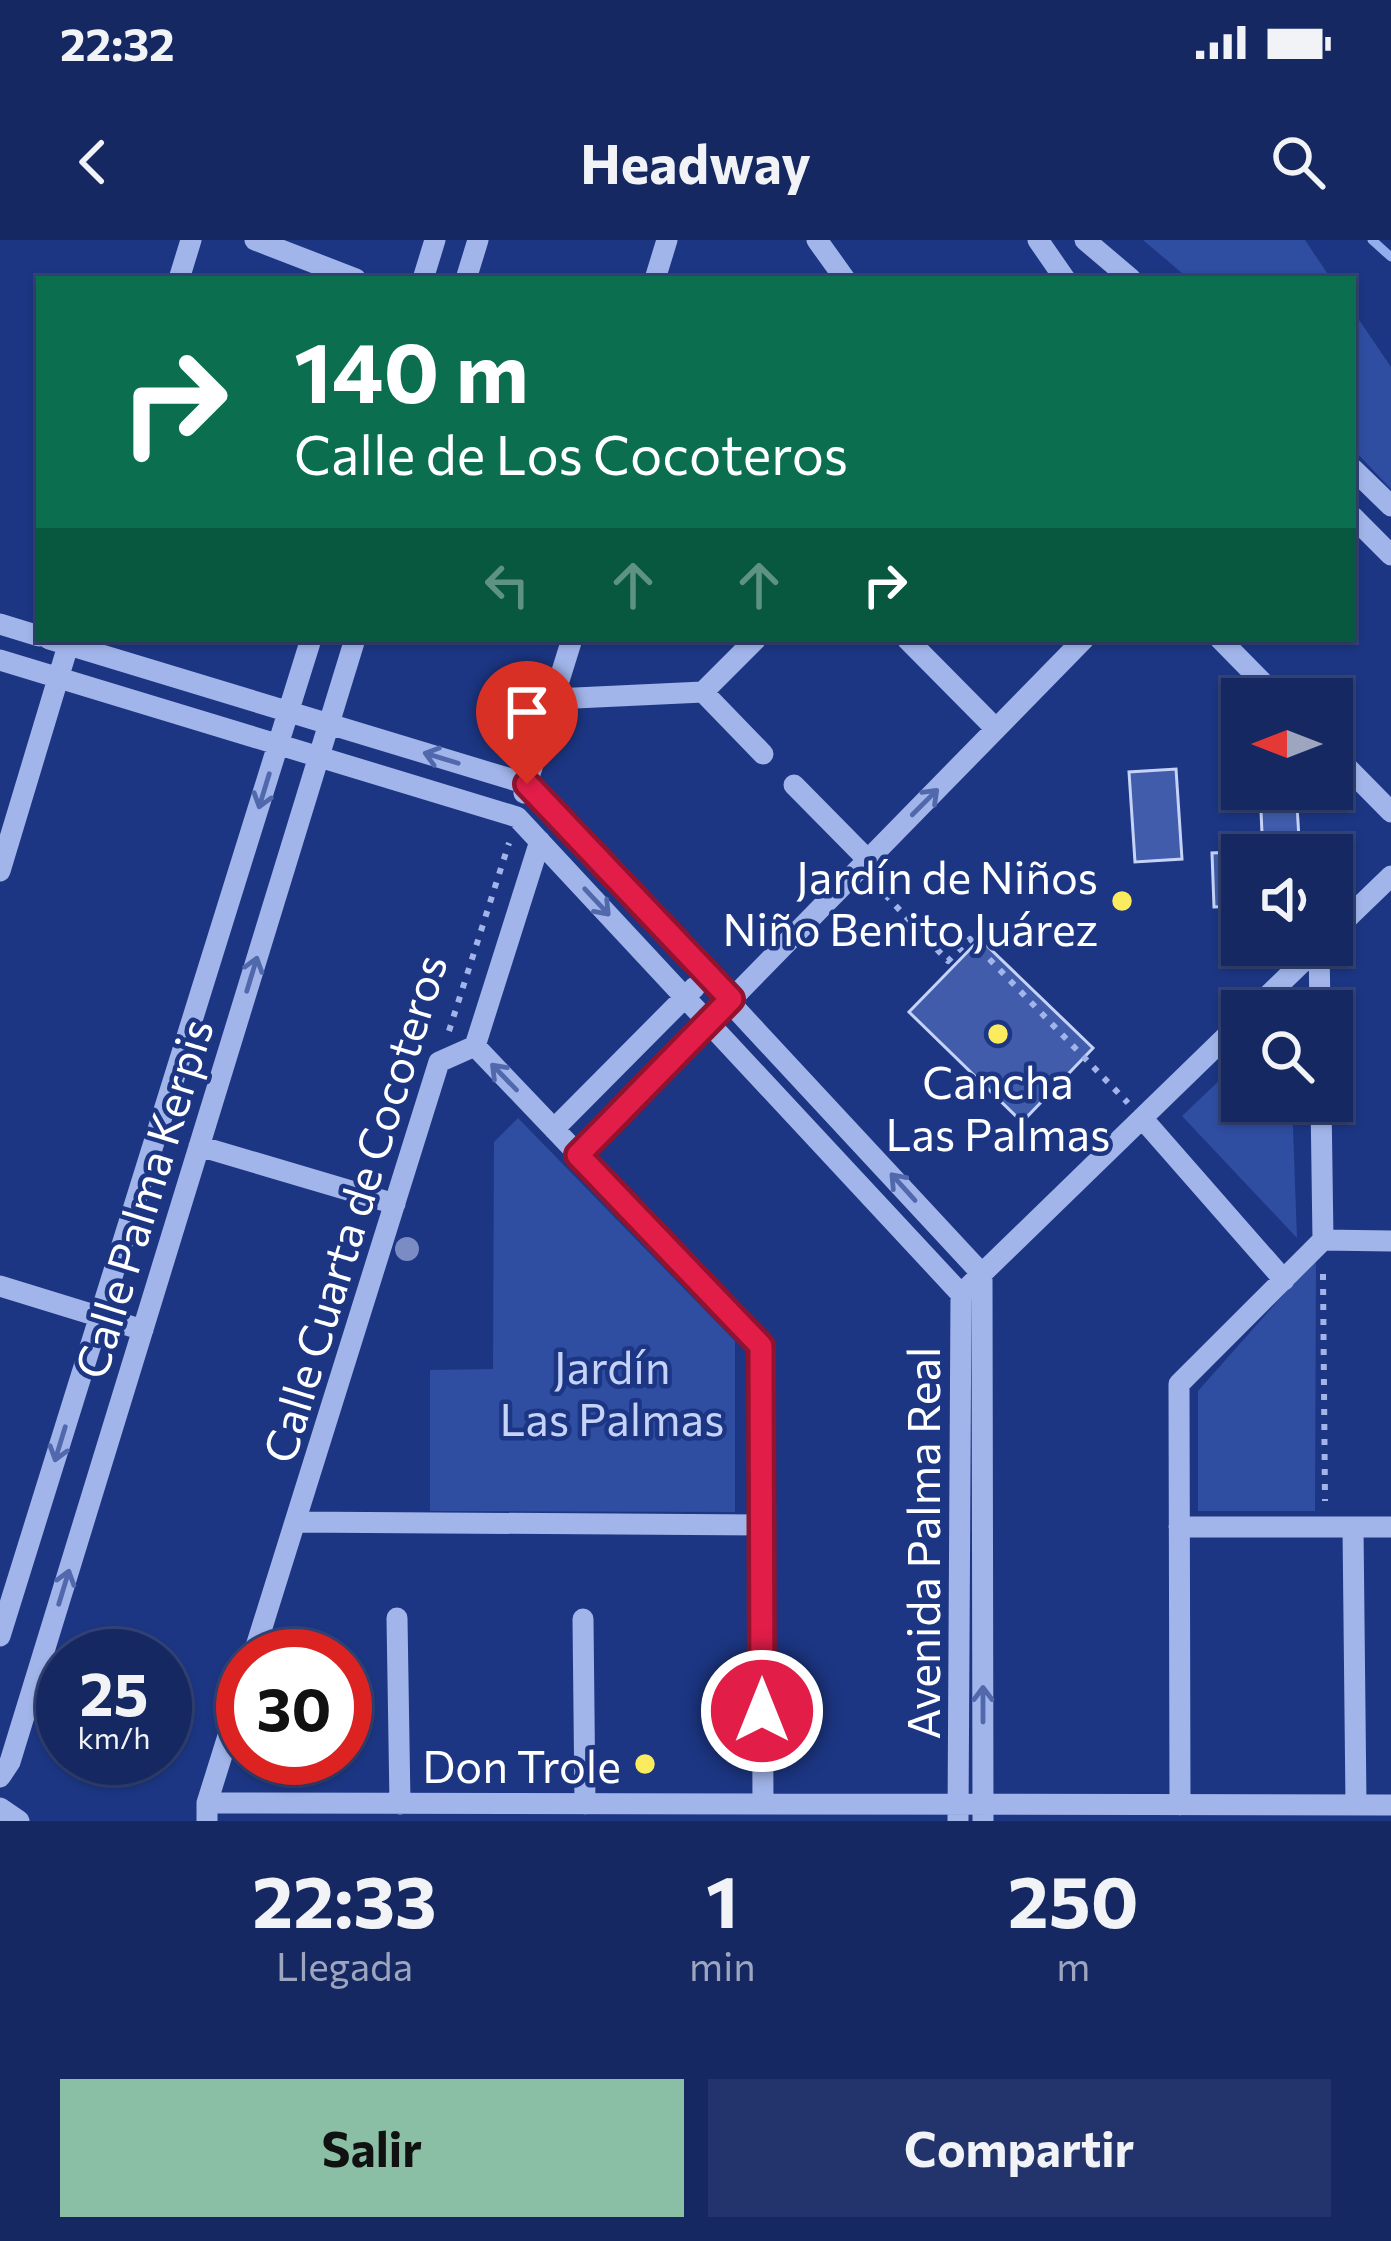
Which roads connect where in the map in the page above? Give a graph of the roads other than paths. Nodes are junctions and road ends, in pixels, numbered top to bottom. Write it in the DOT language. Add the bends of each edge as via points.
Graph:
graph roads {
  1 [pos="190,240"];
  2 [pos="254,240"];
  3 [pos="435,240"];
  4 [pos="478,240"];
  5 [pos="667,240"];
  6 [pos="817,240"];
  7 [pos="1038,240"];
  8 [pos="1085,240"];
  9 [pos="180,276"];
  10 [pos="348,276"];
  11 [pos="423,276"];
  12 [pos="467,276"];
  13 [pos="656,276"];
  14 [pos="843,276"];
  15 [pos="1063,276"];
  16 [pos="1127,276"];
  17 [pos="1356,472"];
  18 [pos="1391,506"];
  19 [pos="1356,520"];
  20 [pos="1391,555"];
  21 [pos="0,624"];
  22 [pos="36,635"];
  23 [pos="62,642"];
  24 [pos="65,642"];
  25 [pos="310,642"];
  26 [pos="354,642"];
  27 [pos="571,642"];
  28 [pos="753,642"];
  29 [pos="910,642"];
  30 [pos="1081,642"];
  31 [pos="1223,642"];
  32 [pos="0,660"];
  33 [pos="58,678"];
  34 [pos="1259,678"];
  35 [pos="703,692"];
  36 [pos="554,699"];
  37 [pos="289,711"];
  38 [pos="329,724"];
  39 [pos="996,729"];
  40 [pos="278,744"];
  41 [pos="763,754"];
  42 [pos="319,757"];
  43 [pos="1353,773"];
  44 [pos="527,784"];
  45 [pos="794,785"];
  46 [pos="1391,812"];
  47 [pos="517,817"];
  48 [pos="540,842"];
  49 [pos="864,864"];
  50 [pos="0,871"];
  51 [pos="1391,876"];
  52 [pos="1353,913"];
  53 [pos="1298,966"];
  54 [pos="708,974"];
  55 [pos="1274,990"];
  56 [pos="685,997"];
  57 [pos="731,999"];
  58 [pos="709,1022"];
  59 [pos="1221,1041"];
  60 [pos="475,1046"];
  61 [pos="1142,1118"];
  62 [pos="1321,1122"];
  63 [pos="554,1129"];
  64 [pos="199,1146"];
  65 [pos="578,1155"];
  66 [pos="395,1204"];
  67 [pos="1323,1240"];
  68 [pos="1391,1241"];
  69 [pos="982,1274"];
  70 [pos="1284,1280"];
  71 [pos="0,1286"];
  72 [pos="961,1294"];
  73 [pos="100,1317"];
  74 [pos="143,1330"];
  75 [pos="295,1522"];
  76 [pos="762,1525"];
  77 [pos="1179,1527"];
  78 [pos="1353,1527"];
  79 [pos="1391,1528"];
  80 [pos="397,1618"];
  81 [pos="583,1619"];
  82 [pos="261,1629"];
  83 [pos="0,1636"];
  84 [pos="0,1777"];
  85 [pos="216,1781"];
  86 [pos="400,1804"];
  87 [pos="585,1804"];
  88 [pos="763,1804"];
  89 [pos="1180,1805"];
  90 [pos="1356,1805"];
  91 [pos="1391,1805"];
  92 [pos="0,1808"];
  93 [pos="207,1812"];
  94 [pos="958,1813"];
  95 [pos="983,1813"];
  96 [pos="19,1821"];
  1 -- 9 [label="street"];
  2 -- 10 [label="street"];
  3 -- 11 [label="street"];
  4 -- 12 [label="street"];
  5 -- 13 [label="street"];
  6 -- 14 [label="street"];
  7 -- 15 [label="street"];
  8 -- 16 [label="street"];
  17 -- 18 [label="street"];
  19 -- 20 [label="street"];
  21 -- 22 [label="street"];
  23 -- 33 [label="street"];
  24 -- 37 [label="street"];
  25 -- 37 [label="street, Calle Palma Kerpis"];
  26 -- 38 [label="street, Calle Palma Kerpis"];
  27 -- 36 [label="street"];
  28 -- 35 [label="street"];
  29 -- 39 [label="street"];
  30 -- 39 [label="street"];
  31 -- 34 [label="street"];
  32 -- 33 [label="street"];
  33 -- 40 [label="street"];
  33 -- 50 [label="street"];
  35 -- 36 [label="street"];
  35 -- 41 [label="street"];
  36 -- 44 [label="street"];
  37 -- 38 [label="street"];
  37 -- 40 [label="street, Calle Palma Kerpis"];
  38 -- 42 [label="street, Calle Palma Kerpis"];
  44 -- 38 [label="street, one-way"];
  49 -- 39 [label="street, one-way"];
  40 -- 42 [label="street"];
  40 -- 73 [label="street, Calle Palma Kerpis, one-way"];
  42 -- 47 [label="street"];
  64 -- 42 [label="street, Calle Palma Kerpis, one-way"];
  43 -- 46 [label="street"];
  44 -- 47 [label="street"];
  44 -- 54 [label="street"];
  45 -- 49 [label="street"];
  47 -- 48 [label="street"];
  48 -- 56 [label="street, one-way"];
  48 -- 60 [label="street"];
  49 -- 57 [label="street"];
  51 -- 52 [label="street"];
  53 -- 55 [label="street"];
  54 -- 56 [label="street"];
  54 -- 57 [label="street"];
  56 -- 58 [label="street"];
  56 -- 63 [label="street"];
  57 -- 58 [label="street"];
  69 -- 57 [label="street, one-way"];
  58 -- 65 [label="street"];
  58 -- 72 [label="street"];
  59 -- 61 [label="street, Avenida Palma Real"];
  63 -- 60 [label="street, one-way"];
  60 -- 66 [label="street, Calle Cuarta de Cocoteros" via="440,1062"];
  61 -- 69 [label="street, Avenida Palma Real"];
  61 -- 70 [label="street"];
  62 -- 67 [label="street"];
  63 -- 65 [label="street"];
  64 -- 66 [label="street"];
  64 -- 74 [label="street, Calle Palma Kerpis"];
  65 -- 76 [label="street" via="761,1346"];
  66 -- 75 [label="street, Calle Cuarta de Cocoteros"];
  67 -- 68 [label="street"];
  67 -- 70 [label="street"];
  69 -- 72 [label="street, Avenida Palma Real"];
  95 -- 69 [label="street, Avenida Palma Real, one-way"];
  70 -- 77 [label="street" via="1179,1384"];
  71 -- 73 [label="street"];
  72 -- 94 [label="street, Avenida Palma Real"];
  73 -- 74 [label="street"];
  73 -- 83 [label="street, Calle Palma Kerpis, one-way"];
  84 -- 74 [label="street, Calle Palma Kerpis, one-way"];
  75 -- 76 [label="street"];
  75 -- 82 [label="street, Calle Cuarta de Cocoteros"];
  76 -- 88 [label="street"];
  77 -- 78 [label="street"];
  77 -- 89 [label="street"];
  78 -- 79 [label="street"];
  78 -- 90 [label="street"];
  80 -- 86 [label="street"];
  81 -- 87 [label="street"];
  85 -- 93 [label="street"];
  86 -- 87 [label="street"];
  86 -- 93 [label="street"];
  87 -- 88 [label="street"];
  88 -- 94 [label="street"];
  89 -- 90 [label="street"];
  89 -- 95 [label="street"];
  90 -- 91 [label="street"];
  92 -- 96 [label="street"];
  94 -- 95 [label="street"];
}
